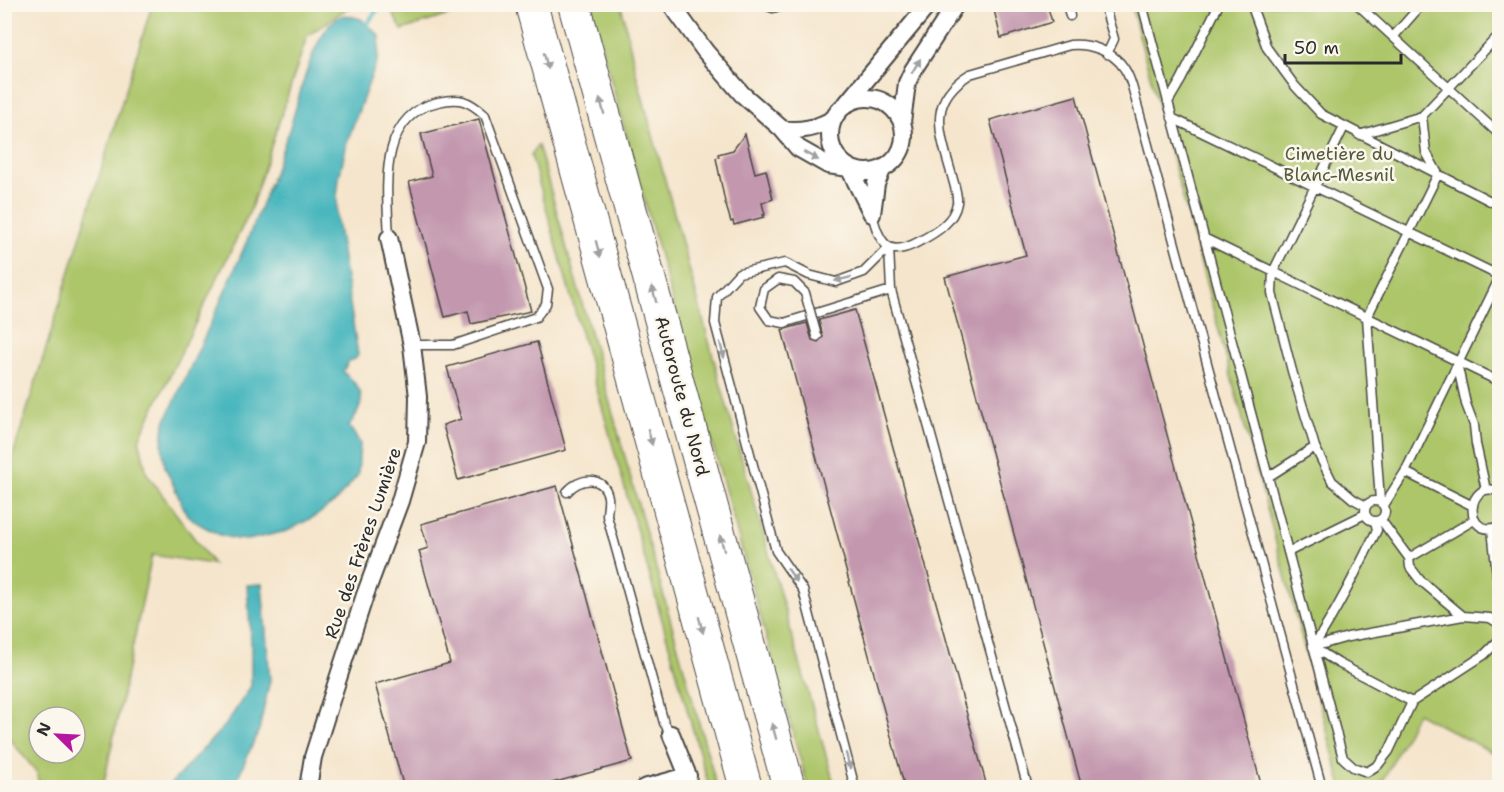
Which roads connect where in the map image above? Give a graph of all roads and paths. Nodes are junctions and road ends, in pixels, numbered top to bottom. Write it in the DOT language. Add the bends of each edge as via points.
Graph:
graph roads {
  1 [pos="531,4"];
  2 [pos="574,4"];
  3 [pos="671,4"];
  4 [pos="762,4"];
  5 [pos="786,4"];
  6 [pos="929,4"];
  7 [pos="956,4"];
  8 [pos="1067,4"];
  9 [pos="1104,4"];
  10 [pos="1142,4"];
  11 [pos="1251,4"];
  12 [pos="1357,4"];
  13 [pos="1422,4"];
  14 [pos="1218,5"];
  15 [pos="1070,16"];
  16 [pos="1500,34"];
  17 [pos="1393,37"];
  18 [pos="1107,54"];
  19 [pos="1448,87"];
  20 [pos="1168,102"];
  21 [pos="846,104"];
  22 [pos="1422,116"];
  23 [pos="1172,118"];
  24 [pos="833,119"];
  25 [pos="902,122"];
  26 [pos="1344,127"];
  27 [pos="782,129"];
  28 [pos="1359,135"];
  29 [pos="1500,135"];
  30 [pos="849,168"];
  31 [pos="882,170"];
  32 [pos="1438,174"];
  33 [pos="1315,187"];
  34 [pos="1500,206"];
  35 [pos="872,214"];
  36 [pos="1409,233"];
  37 [pos="389,237"];
  38 [pos="1204,238"];
  39 [pos="889,247"];
  40 [pos="1273,272"];
  41 [pos="1500,276"];
  42 [pos="891,290"];
  43 [pos="1367,317"];
  44 [pos="817,336"];
  45 [pos="412,345"];
  46 [pos="1457,363"];
  47 [pos="1500,382"];
  48 [pos="1315,447"];
  49 [pos="1405,472"];
  50 [pos="1268,477"];
  51 [pos="1486,490"];
  52 [pos="567,492"];
  53 [pos="1500,492"];
  54 [pos="1382,503"];
  55 [pos="1472,505"];
  56 [pos="1365,510"];
  57 [pos="1474,520"];
  58 [pos="1378,521"];
  59 [pos="1496,528"];
  60 [pos="1288,552"];
  61 [pos="1409,558"];
  62 [pos="1500,603"];
  63 [pos="1463,616"];
  64 [pos="1500,624"];
  65 [pos="1500,639"];
  66 [pos="1313,647"];
  67 [pos="1412,702"];
  68 [pos="671,734"];
  69 [pos="308,788"];
  70 [pos="644,788"];
  71 [pos="746,788"];
  72 [pos="789,788"];
  73 [pos="855,788"];
  74 [pos="1028,788"];
  75 [pos="1322,788"];
  1 -- 71 [label="highway, one-way"];
  72 -- 2 [label="highway, Autoroute du Nord, one-way"];
  3 -- 27 [label="street" via="742,94"];
  4 -- 5 [label="lane" via="773,8"];
  6 -- 21 [label="street"];
  25 -- 7 [label="street, one-way" via="907,83 913,69"];
  8 -- 15 [label="lane"];
  9 -- 18 [label="lane" via="1114,39"];
  10 -- 20 [label="lane"];
  11 -- 26 [label="lane" via="1267,48 1292,82 1321,114"];
  12 -- 17 [label="lane"];
  13 -- 17 [label="lane"];
  14 -- 20 [label="lane"];
  16 -- 19 [label="lane"];
  17 -- 19 [label="lane"];
  18 -- 39 [label="lane" via="1092,46 1070,45 958,81 947,92 940,118 956,191 954,212 941,229 910,247"];
  18 -- 75 [label="lane" via="1124,67 1129,77"];
  19 -- 22 [label="lane"];
  19 -- 29 [label="lane"];
  20 -- 23 [label="lane"];
  21 -- 24 [label="street"];
  21 -- 25 [label="street" via="867,97 878,99 889,104"];
  22 -- 28 [label="lane"];
  22 -- 32 [label="lane" via="1426,152"];
  23 -- 33 [label="lane"];
  23 -- 38 [label="lane"];
  24 -- 27 [label="street" via="795,131"];
  24 -- 30 [label="street" via="833,152"];
  25 -- 31 [label="street" via="899,155"];
  26 -- 28 [label="lane"];
  26 -- 33 [label="lane"];
  27 -- 30 [label="street, one-way" via="806,153 828,165"];
  28 -- 32 [label="lane"];
  30 -- 31 [label="street" via="860,172"];
  30 -- 35 [label="street"];
  31 -- 35 [label="street"];
  32 -- 34 [label="lane"];
  32 -- 36 [label="lane"];
  33 -- 36 [label="lane"];
  33 -- 40 [label="lane"];
  35 -- 39 [label="lane"];
  36 -- 41 [label="lane"];
  36 -- 43 [label="lane"];
  37 -- 45 [label="street, Rue des Frères Lumière"];
  37 -- 45 [label="lane" via="387,174 393,142 411,114 429,105 454,99 472,104 489,126 548,289 546,304 536,317 453,345"];
  38 -- 40 [label="lane"];
  38 -- 50 [label="lane"];
  39 -- 42 [label="lane"];
  39 -- 73 [label="lane, one-way" via="864,272 836,282 785,263 739,273 717,297 715,323 776,551 803,590"];
  40 -- 43 [label="lane"];
  40 -- 48 [label="lane" via="1272,293"];
  41 -- 46 [label="lane"];
  42 -- 44 [label="lane, bridge" via="784,323 768,320 760,307 764,289 778,279 794,282 805,294"];
  42 -- 74 [label="lane"];
  43 -- 46 [label="lane"];
  43 -- 54 [label="lane"];
  45 -- 69 [label="street, Rue des Frères Lumière" via="418,397 417,442 313,757"];
  46 -- 47 [label="lane"];
  46 -- 49 [label="lane"];
  46 -- 51 [label="lane"];
  48 -- 50 [label="lane"];
  48 -- 56 [label="lane" via="1332,481"];
  49 -- 54 [label="lane"];
  49 -- 55 [label="lane"];
  50 -- 60 [label="lane"];
  51 -- 53 [label="lane"];
  51 -- 55 [label="lane"];
  52 -- 68 [label="lane" via="573,484 584,480 602,486 608,496 612,538 664,723"];
  54 -- 56 [label="lane" via="1370,502"];
  54 -- 58 [label="lane" via="1386,510"];
  55 -- 57 [label="lane"];
  56 -- 58 [label="lane" via="1369,519"];
  56 -- 60 [label="lane"];
  57 -- 59 [label="lane" via="1482,527"];
  57 -- 61 [label="lane"];
  58 -- 61 [label="lane"];
  58 -- 66 [label="lane" via="1352,580"];
  59 -- 62 [label="lane"];
  60 -- 66 [label="lane"];
  61 -- 63 [label="lane" via="1410,567 1420,580"];
  63 -- 64 [label="lane" via="1490,618"];
  63 -- 66 [label="lane"];
  65 -- 67 [label="lane" via="1484,655"];
  66 -- 67 [label="lane"];
  66 -- 67 [label="lane" via="1343,758 1353,767 1367,772 1378,765 1389,751"];
  68 -- 70 [label="street" via="688,776"];
}
